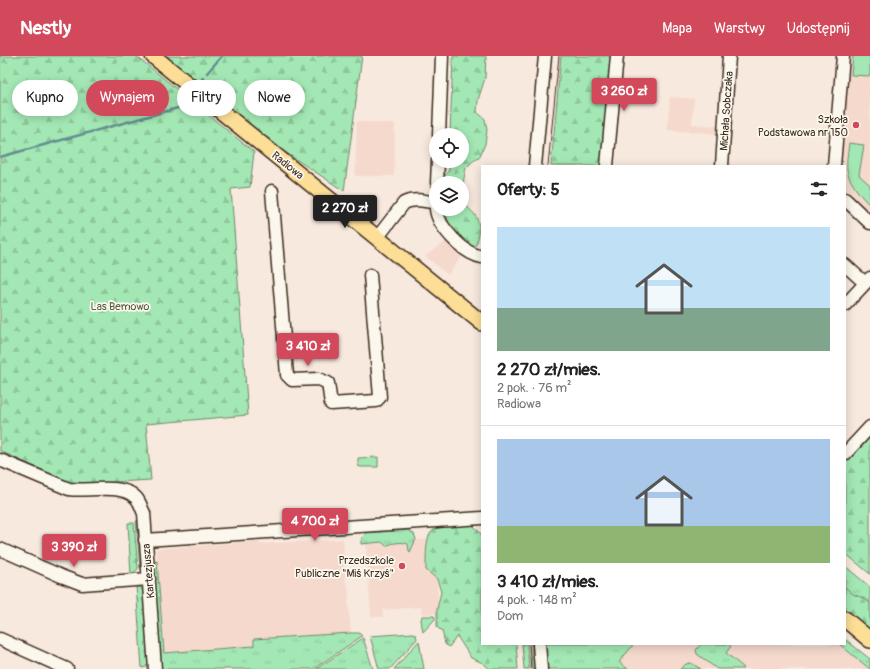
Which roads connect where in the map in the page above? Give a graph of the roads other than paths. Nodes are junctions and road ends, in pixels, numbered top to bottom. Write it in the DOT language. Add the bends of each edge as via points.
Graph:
graph roads {
  1 [pos="153,56"];
  2 [pos="442,56"];
  3 [pos="545,56"];
  4 [pos="617,56"];
  5 [pos="729,56"];
  6 [pos="842,56"];
  7 [pos="439,128"];
  8 [pos="535,165"];
  9 [pos="608,165"];
  10 [pos="722,165"];
  11 [pos="834,165"];
  12 [pos="272,191"];
  13 [pos="846,200"];
  14 [pos="429,201"];
  15 [pos="438,216"];
  16 [pos="870,223"];
  17 [pos="377,238"];
  18 [pos="481,257"];
  19 [pos="846,266"];
  20 [pos="370,275"];
  21 [pos="867,280"];
  22 [pos="846,305"];
  23 [pos="481,322"];
  24 [pos="870,427"];
  25 [pos="846,453"];
  26 [pos="0,460"];
  27 [pos="481,518"];
  28 [pos="146,540"];
  29 [pos="0,549"];
  30 [pos="149,579"];
  31 [pos="846,620"];
  32 [pos="0,639"];
  33 [pos="870,640"];
  34 [pos="539,645"];
  35 [pos="67,669"];
  36 [pos="155,669"];
  37 [pos="541,669"];
  1 -- 17 [label="main road, Radiowa"];
  2 -- 7 [label="street"];
  3 -- 8 [label="street"];
  4 -- 9 [label="street"];
  5 -- 10 [label="street, Michała Sobczaka"];
  6 -- 11 [label="street"];
  12 -- 20 [label="street" via="287,375 292,380 319,379 328,384 330,404 376,401 380,397"];
  13 -- 16 [label="street"];
  14 -- 17 [label="street" via="404,202"];
  15 -- 18 [label="street" via="459,243 473,255"];
  17 -- 23 [label="main road, Radiowa"];
  19 -- 21 [label="street"];
  21 -- 22 [label="street"];
  24 -- 25 [label="street"];
  26 -- 28 [label="street, Kartezjusza" via="69,489 127,491 134,495 144,513"];
  27 -- 28 [label="street"];
  28 -- 30 [label="street, Kartezjusza"];
  29 -- 30 [label="street" via="82,584"];
  30 -- 36 [label="street, Kartezjusza"];
  31 -- 33 [label="main road"];
  32 -- 35 [label="street"];
  34 -- 37 [label="street"];
}
